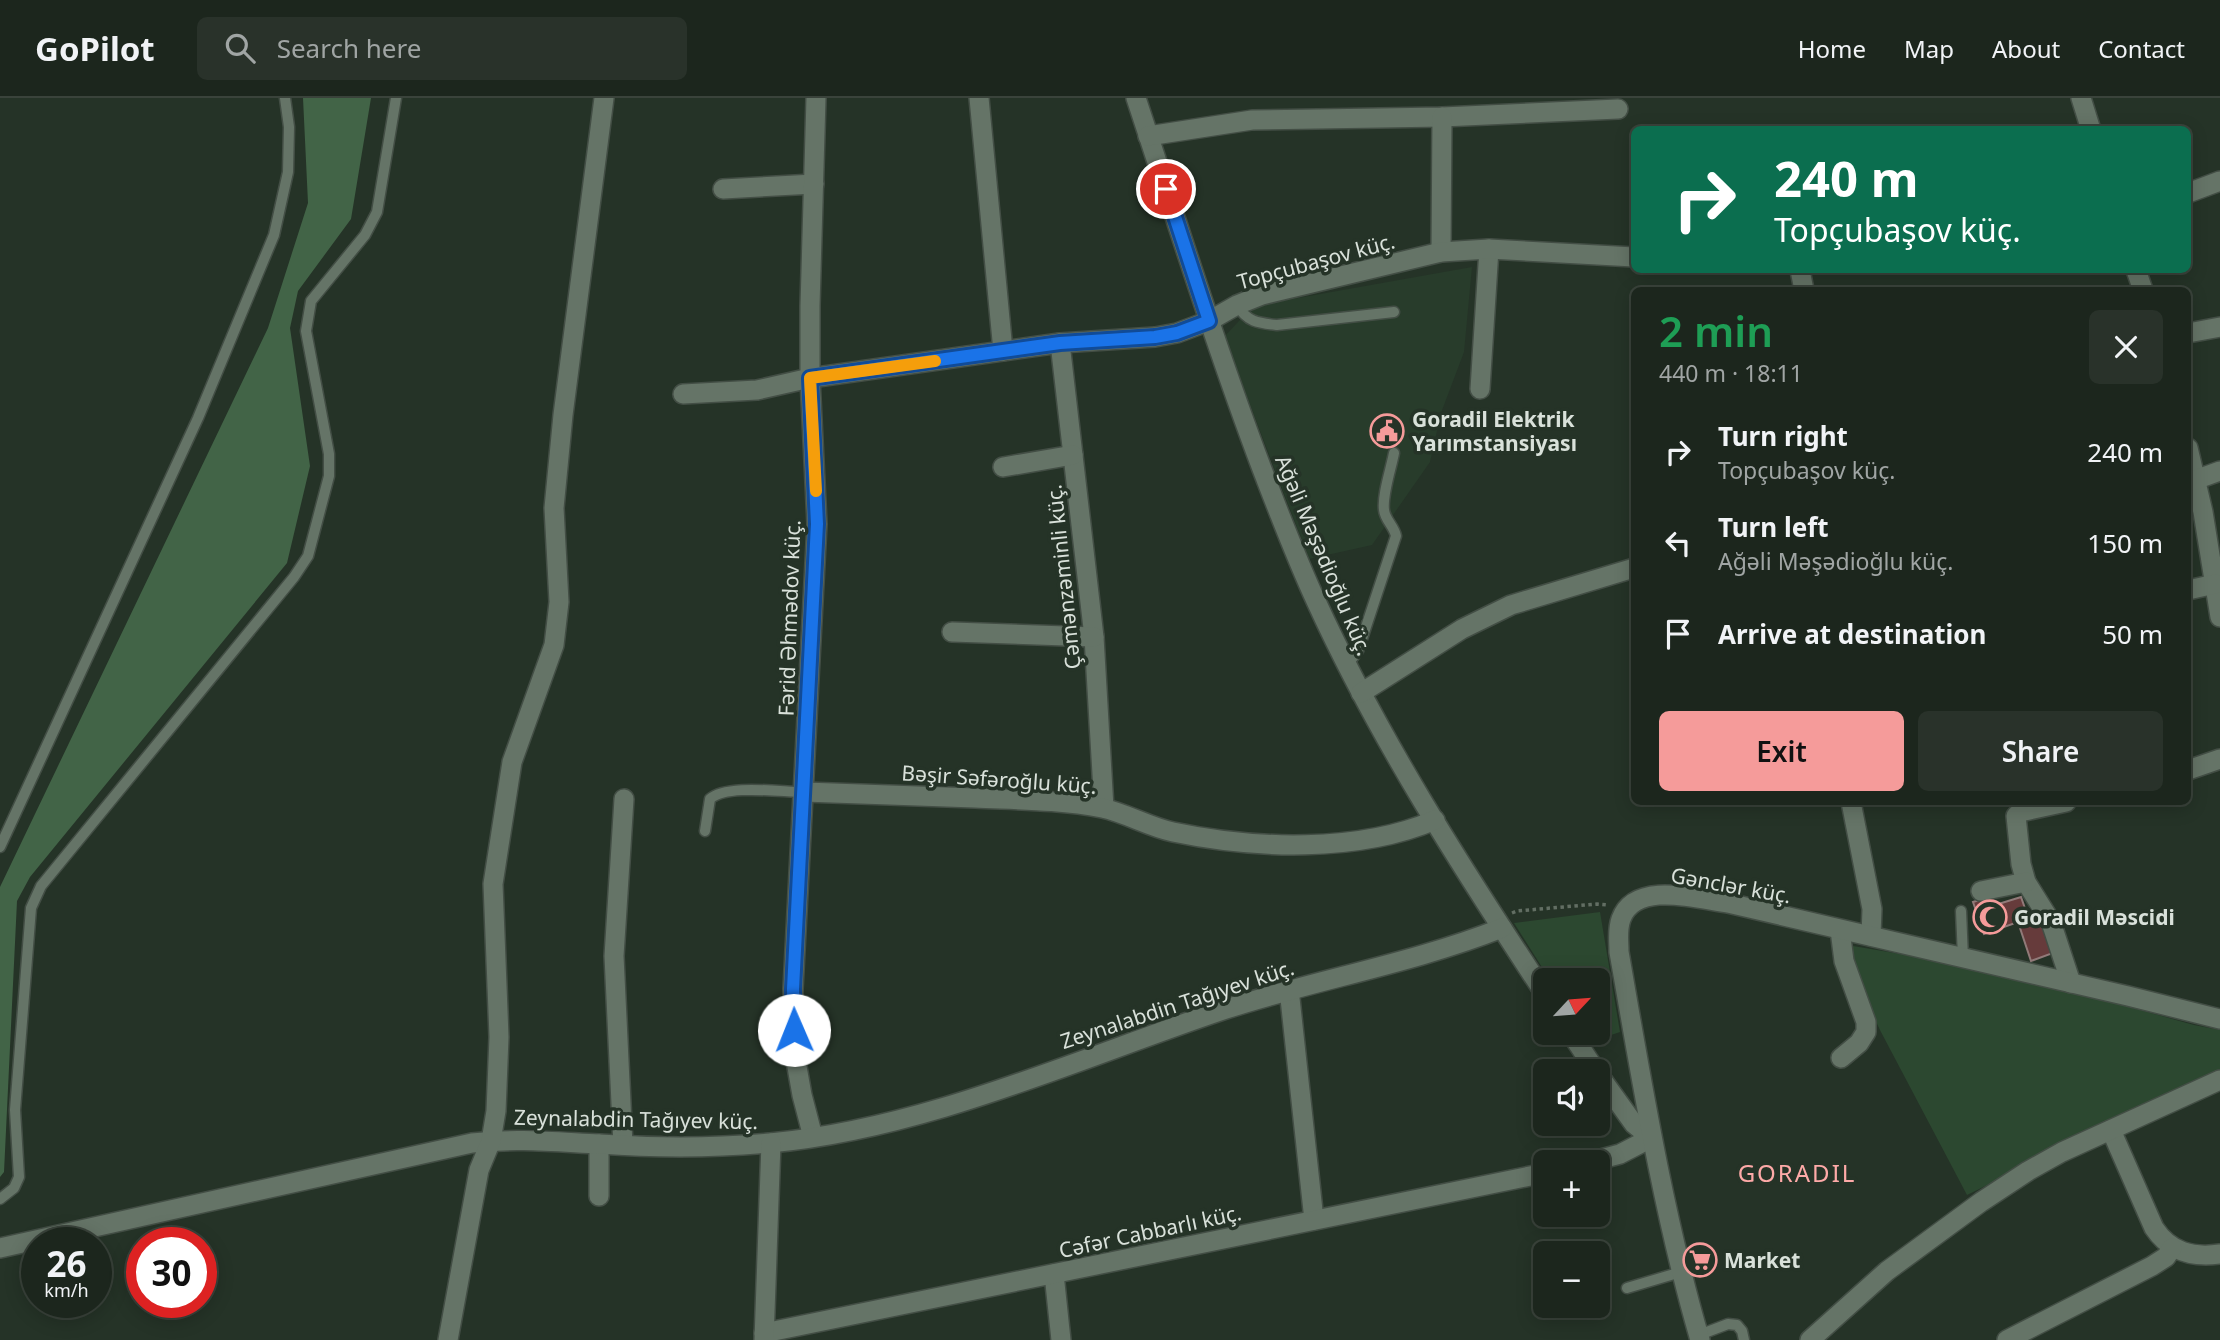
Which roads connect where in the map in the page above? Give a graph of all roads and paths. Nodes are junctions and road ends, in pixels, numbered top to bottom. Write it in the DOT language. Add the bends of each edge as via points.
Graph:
graph roads {
  1 [pos="285,98"];
  2 [pos="396,98"];
  3 [pos="604,98"];
  4 [pos="816,98"];
  5 [pos="979,98"];
  6 [pos="1136,98"];
  7 [pos="2081,98"];
  8 [pos="1569,105"];
  9 [pos="1618,109"];
  10 [pos="1442,117"];
  11 [pos="2090,126"];
  12 [pos="1148,136"];
  13 [pos="2220,181"];
  14 [pos="814,184"];
  15 [pos="723,189"];
  16 [pos="2191,192"];
  17 [pos="1489,248"];
  18 [pos="1441,252"];
  19 [pos="1631,257"];
  20 [pos="1237,305"];
  21 [pos="1394,312"];
  22 [pos="1209,321"];
  23 [pos="2220,327"];
  24 [pos="2191,332"];
  25 [pos="1060,343"];
  26 [pos="1003,351"];
  27 [pos="810,378"];
  28 [pos="1480,388"];
  29 [pos="683,394"];
  30 [pos="1394,453"];
  31 [pos="1073,455"];
  32 [pos="2191,462"];
  33 [pos="1003,467"];
  34 [pos="2220,471"];
  35 [pos="2195,480"];
  36 [pos="2195,514"];
  37 [pos="1631,569"];
  38 [pos="2215,584"];
  39 [pos="2191,589"];
  40 [pos="2220,617"];
  41 [pos="952,632"];
  42 [pos="1094,637"];
  43 [pos="1347,665"];
  44 [pos="1361,693"];
  45 [pos="2220,759"];
  46 [pos="2191,769"];
  47 [pos="804,792"];
  48 [pos="624,799"];
  49 [pos="1852,805"];
  50 [pos="2052,805"];
  51 [pos="1104,808"];
  52 [pos="1435,820"];
  53 [pos="705,831"];
  54 [pos="0,847"];
  55 [pos="2026,882"];
  56 [pos="1982,891"];
  57 [pos="1627,908"];
  58 [pos="1961,911"];
  59 [pos="1500,925"];
  60 [pos="1840,930"];
  61 [pos="1871,936"];
  62 [pos="1963,958"];
  63 [pos="1533,976"];
  64 [pos="2071,983"];
  65 [pos="1289,989"];
  66 [pos="2220,1019"];
  67 [pos="1841,1058"];
  68 [pos="2220,1080"];
  69 [pos="1610,1090"];
  70 [pos="2111,1130"];
  71 [pos="813,1137"];
  72 [pos="1651,1138"];
  73 [pos="491,1140"];
  74 [pos="771,1143"];
  75 [pos="599,1144"];
  76 [pos="623,1145"];
  77 [pos="1610,1156"];
  78 [pos="1533,1176"];
  79 [pos="599,1196"];
  80 [pos="0,1199"];
  81 [pos="1314,1220"];
  82 [pos="0,1248"];
  83 [pos="2172,1248"];
  84 [pos="2220,1254"];
  85 [pos="1681,1272"];
  86 [pos="1054,1274"];
  87 [pos="1627,1288"];
  88 [pos="764,1336"];
  89 [pos="1699,1337"];
  90 [pos="448,1340"];
  91 [pos="1061,1340"];
  92 [pos="1744,1340"];
  93 [pos="1811,1340"];
  94 [pos="2007,1340"];
  1 -- 54 [label="lane" via="288,172 274,235 198,418"];
  2 -- 80 [label="lane" via="377,212 365,235 311,301 307,315 329,454 308,556 41,886 31,908 17,1083 19,1177"];
  3 -- 73 [label="street" via="554,508 559,602 554,645 512,762 494,884 499,1037"];
  4 -- 14 [label="street, Fərid Əhmədov küç."];
  5 -- 26 [label="street"];
  6 -- 12 [label="street, Ağəli Məşədioğlu küç."];
  7 -- 11 [label="street"];
  8 -- 9 [label="street"];
  8 -- 10 [label="street"];
  10 -- 12 [label="street" via="1252,120"];
  10 -- 18 [label="street"];
  12 -- 22 [label="street, Ağəli Məşədioğlu küç."];
  13 -- 16 [label="street"];
  14 -- 15 [label="street"];
  14 -- 27 [label="street, Fərid Əhmədov küç."];
  17 -- 18 [label="street, Topçubaşov küç."];
  17 -- 19 [label="street, Topçubaşov küç."];
  17 -- 28 [label="street"];
  18 -- 20 [label="street, Topçubaşov küç."];
  20 -- 21 [label="lane" via="1244,316 1277,325"];
  20 -- 22 [label="street, Topçubaşov küç."];
  22 -- 25 [label="street, Topçubaşov küç." via="1155,337"];
  22 -- 43 [label="street, Ağəli Məşədioğlu küç." via="1286,530"];
  23 -- 24 [label="street"];
  25 -- 26 [label="street, Topçubaşov küç."];
  25 -- 31 [label="street, Çəmənzəminli küç."];
  26 -- 27 [label="street, Topçubaşov küç."];
  27 -- 29 [label="street, Topçubaşov küç." via="757,390"];
  27 -- 47 [label="street, Fərid Əhmədov küç." via="817,524"];
  30 -- 43 [label="lane" via="1384,512 1396,536 1358,651"];
  31 -- 33 [label="street"];
  31 -- 42 [label="street, Çəmənzəminli küç."];
  32 -- 35 [label="street"];
  34 -- 35 [label="street"];
  35 -- 36 [label="street"];
  36 -- 38 [label="street"];
  37 -- 44 [label="street" via="1511,605 1462,629"];
  38 -- 39 [label="street"];
  38 -- 40 [label="street"];
  41 -- 42 [label="street"];
  42 -- 51 [label="street, Çəmənzəminli küç."];
  43 -- 44 [label="street, Ağəli Məşədioğlu küç."];
  44 -- 52 [label="street, Ağəli Məşədioğlu küç."];
  45 -- 46 [label="street"];
  47 -- 51 [label="street, Bəşir Səfəroğlu küç." via="1028,800"];
  47 -- 53 [label="lane" via="716,793 710,799"];
  47 -- 71 [label="street, Fərid Əhmədov küç." via="794,1050"];
  48 -- 76 [label="street" via="614,956"];
  49 -- 61 [label="street" via="1872,909"];
  50 -- 55 [label="street" via="2016,816"];
  51 -- 52 [label="street, Bəşir Səfəroğlu küç." via="1171,831 1273,843 1356,842"];
  52 -- 59 [label="street, Ağəli Məşədioğlu küç."];
  55 -- 56 [label="street"];
  55 -- 64 [label="street" via="2051,922"];
  57 -- 59 [label="path" via="1597,904 1517,911"];
  57 -- 60 [label="street, Gənclər küç." via="1650,895 1665,895 1728,903"];
  57 -- 72 [label="street" via="1619,929 1619,953"];
  58 -- 62 [label="lane"];
  59 -- 63 [label="street, Ağəli Məşədioğlu küç."];
  59 -- 65 [label="street, Zeynalabdin Tağıyev küç." via="1471,940"];
  60 -- 61 [label="street, Gənclər küç."];
  60 -- 67 [label="street" via="1844,961 1866,1021 1859,1043"];
  61 -- 62 [label="street, Gənclər küç."];
  62 -- 64 [label="street, Gənclər küç."];
  64 -- 66 [label="street, Gənclər küç."];
  65 -- 71 [label="street, Zeynalabdin Tağıyev küç." via="942,1109"];
  65 -- 81 [label="street"];
  68 -- 70 [label="street"];
  69 -- 72 [label="street" via="1634,1124"];
  70 -- 83 [label="street" via="2154,1228"];
  70 -- 93 [label="street" via="2062,1152 1981,1202 1887,1271"];
  71 -- 74 [label="street, Zeynalabdin Tağıyev küç."];
  72 -- 77 [label="street"];
  72 -- 85 [label="street"];
  73 -- 75 [label="street, Zeynalabdin Tağıyev küç."];
  73 -- 82 [label="street, Zeynalabdin Tağıyev küç."];
  73 -- 90 [label="street" via="479,1170"];
  74 -- 76 [label="street, Zeynalabdin Tağıyev küç."];
  74 -- 88 [label="street"];
  75 -- 76 [label="street, Zeynalabdin Tağıyev küç."];
  75 -- 79 [label="street"];
  78 -- 81 [label="street, Cəfər Cabbarlı küç."];
  81 -- 86 [label="street, Cəfər Cabbarlı küç."];
  83 -- 84 [label="street" via="2193,1255"];
  83 -- 94 [label="street" via="2152,1266"];
  85 -- 87 [label="lane"];
  85 -- 89 [label="street"];
  86 -- 88 [label="street, Cəfər Cabbarlı küç."];
  86 -- 91 [label="street"];
  89 -- 92 [label="lane" via="1728,1324 1737,1325"];
}
